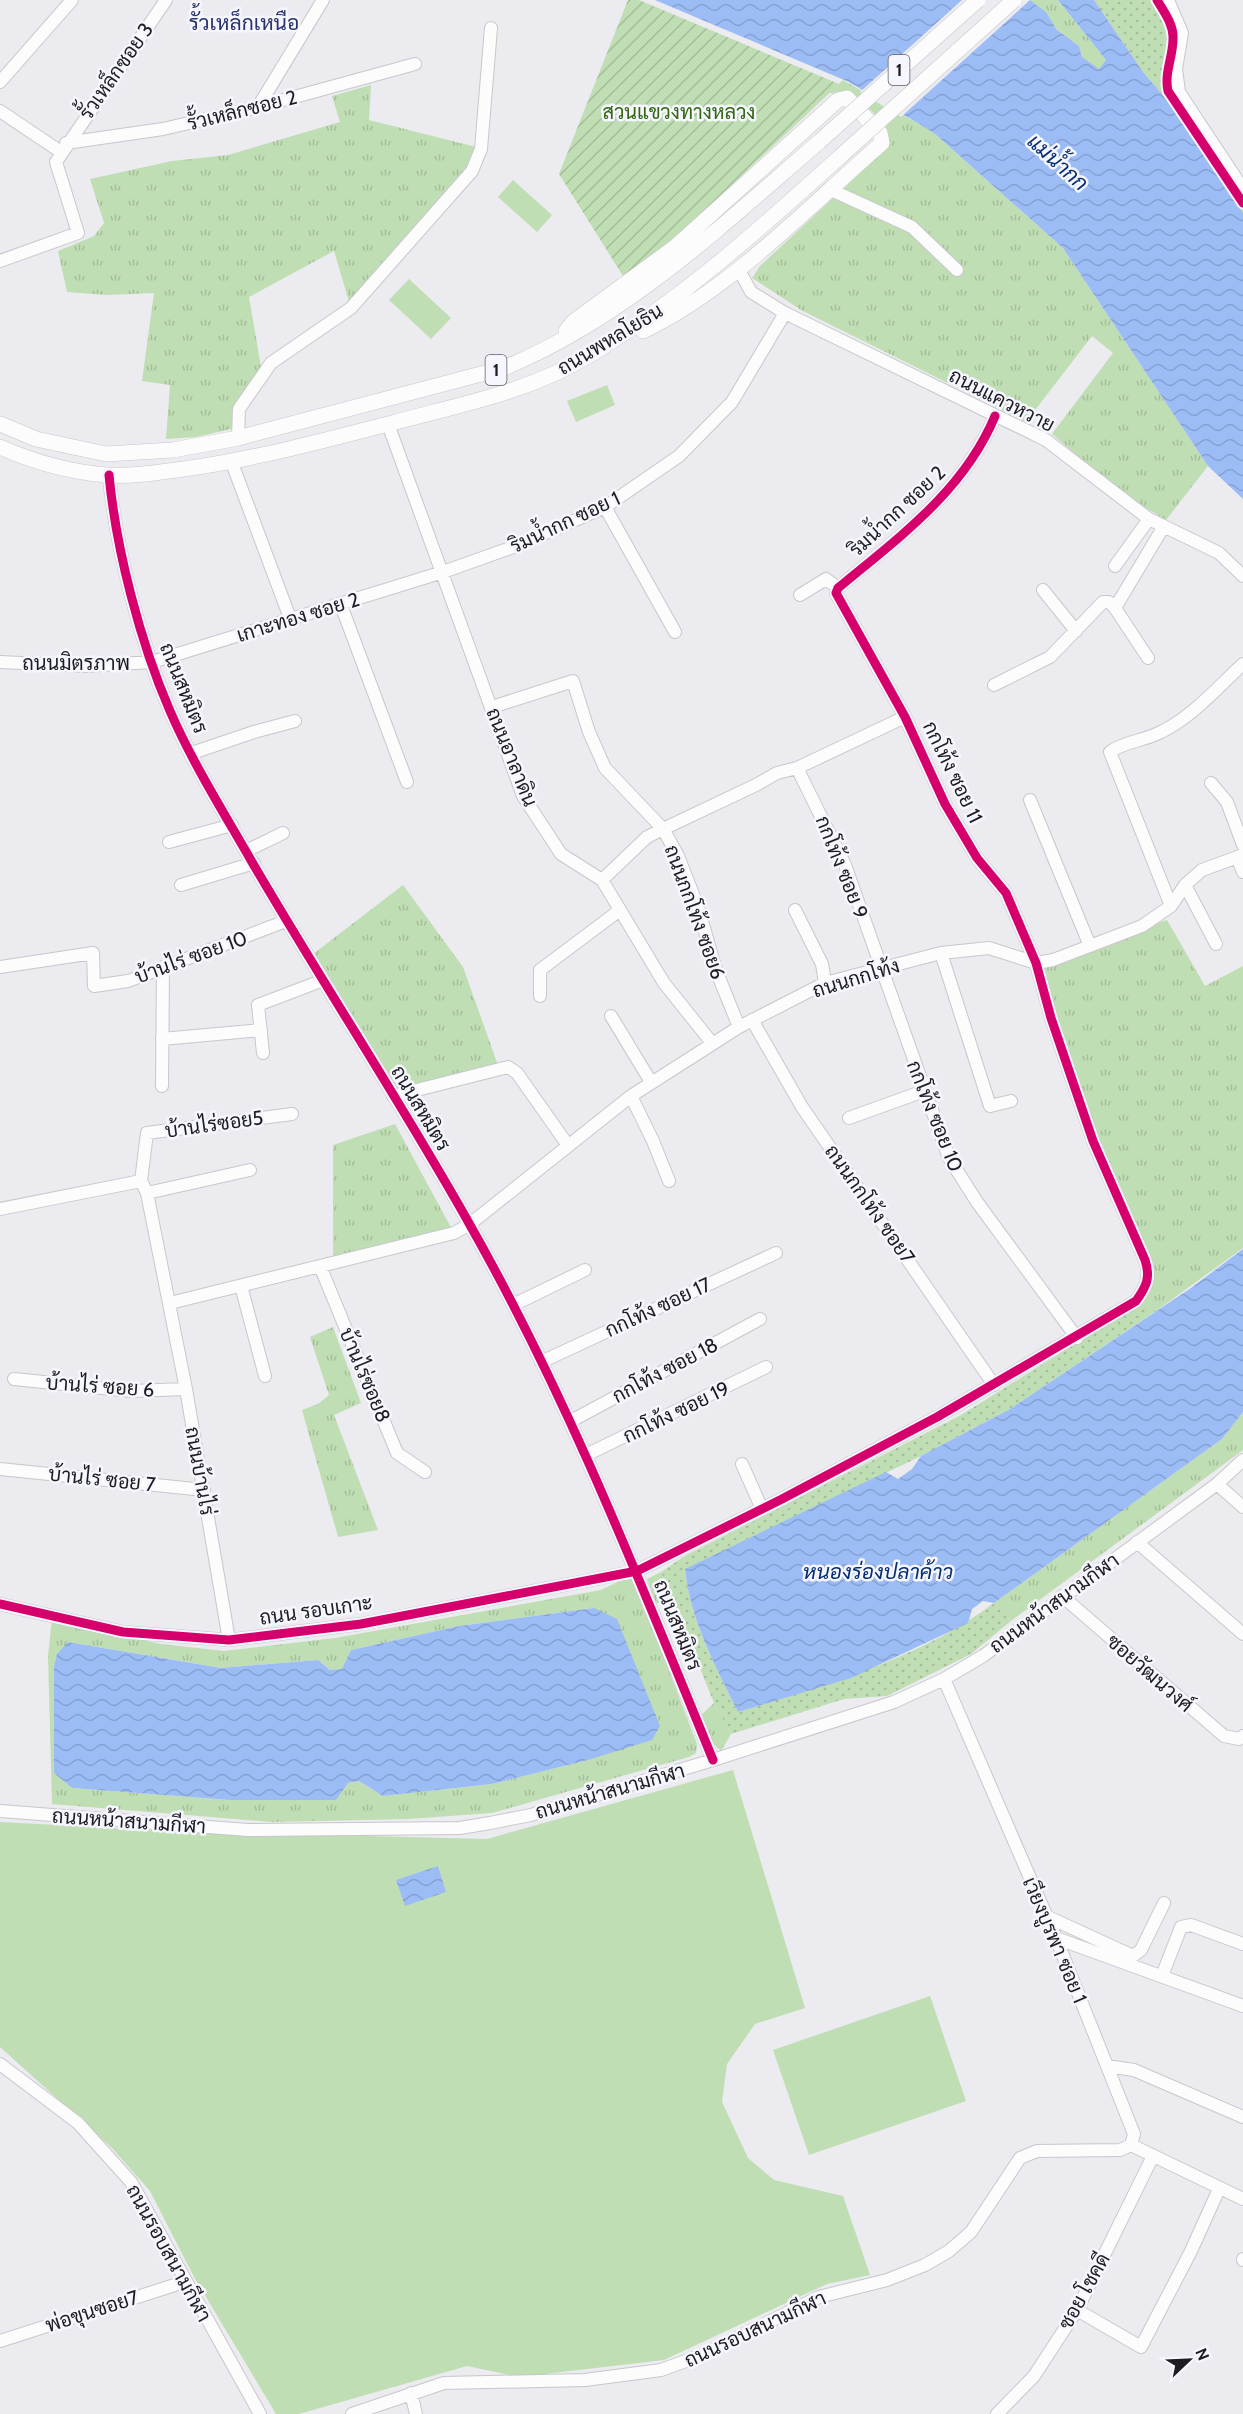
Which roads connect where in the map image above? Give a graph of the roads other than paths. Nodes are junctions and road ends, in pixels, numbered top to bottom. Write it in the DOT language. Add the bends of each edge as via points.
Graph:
graph roads {
  1 [pos="72,0"];
  2 [pos="165,0"];
  3 [pos="322,0"];
  4 [pos="978,0"];
  5 [pos="1014,0"];
  6 [pos="1168,0"];
  7 [pos="491,28"];
  8 [pos="415,64"];
  9 [pos="0,82"];
  10 [pos="258,107"];
  11 [pos="0,111"];
  12 [pos="64,147"];
  13 [pos="829,189"];
  14 [pos="1243,189"];
  15 [pos="0,261"];
  16 [pos="739,270"];
  17 [pos="957,270"];
  18 [pos="785,313"];
  19 [pos="554,344"];
  20 [pos="587,357"];
  21 [pos="995,416"];
  22 [pos="0,424"];
  23 [pos="388,424"];
  24 [pos="238,438"];
  25 [pos="0,447"];
  26 [pos="106,454"];
  27 [pos="232,463"];
  28 [pos="109,475"];
  29 [pos="605,507"];
  30 [pos="1149,519"];
  31 [pos="1164,526"];
  32 [pos="1115,566"];
  33 [pos="443,572"];
  34 [pos="1243,576"];
  35 [pos="1043,590"];
  36 [pos="838,592"];
  37 [pos="800,595"];
  38 [pos="341,605"];
  39 [pos="1115,608"];
  40 [pos="291,618"];
  41 [pos="1076,631"];
  42 [pos="675,632"];
  43 [pos="1148,658"];
  44 [pos="0,662"];
  45 [pos="152,662"];
  46 [pos="1243,664"];
  47 [pos="994,685"];
  48 [pos="492,707"];
  49 [pos="905,717"];
  50 [pos="295,722"];
  51 [pos="192,753"];
  52 [pos="797,768"];
  53 [pos="407,782"];
  54 [pos="1211,783"];
  55 [pos="1030,800"];
  56 [pos="232,825"];
  57 [pos="663,829"];
  58 [pos="283,833"];
  59 [pos="169,842"];
  60 [pos="1243,845"];
  61 [pos="246,851"];
  62 [pos="1240,856"];
  63 [pos="254,864"];
  64 [pos="1243,872"];
  65 [pos="602,880"];
  66 [pos="182,885"];
  67 [pos="1185,885"];
  68 [pos="1171,906"];
  69 [pos="620,910"];
  70 [pos="795,910"];
  71 [pos="286,921"];
  72 [pos="1216,944"];
  73 [pos="1090,946"];
  74 [pos="941,953"];
  75 [pos="1035,963"];
  76 [pos="0,967"];
  77 [pos="163,967"];
  78 [pos="880,969"];
  79 [pos="321,981"];
  80 [pos="825,982"];
  81 [pos="540,996"];
  82 [pos="611,1016"];
  83 [pos="752,1020"];
  84 [pos="739,1027"];
  85 [pos="261,1030"];
  86 [pos="162,1040"];
  87 [pos="712,1043"];
  88 [pos="263,1053"];
  89 [pos="651,1082"];
  90 [pos="162,1086"];
  91 [pos="924,1091"];
  92 [pos="393,1096"];
  93 [pos="631,1096"];
  94 [pos="1011,1101"];
  95 [pos="292,1114"];
  96 [pos="849,1118"];
  97 [pos="567,1144"];
  98 [pos="250,1170"];
  99 [pos="141,1180"];
  100 [pos="669,1181"];
  101 [pos="147,1193"];
  102 [pos="0,1209"];
  103 [pos="470,1224"];
  104 [pos="776,1253"];
  105 [pos="320,1266"];
  106 [pos="585,1270"];
  107 [pos="241,1286"];
  108 [pos="170,1303"];
  109 [pos="513,1305"];
  110 [pos="760,1319"];
  111 [pos="1077,1338"];
  112 [pos="541,1362"];
  113 [pos="766,1367"];
  114 [pos="265,1376"];
  115 [pos="14,1379"];
  116 [pos="994,1384"];
  117 [pos="186,1389"];
  118 [pos="571,1421"];
  119 [pos="586,1455"];
  120 [pos="1243,1460"];
  121 [pos="742,1464"];
  122 [pos="0,1469"];
  123 [pos="425,1472"];
  124 [pos="1217,1484"];
  125 [pos="204,1490"];
  126 [pos="1243,1507"];
  127 [pos="762,1509"];
  128 [pos="1137,1542"];
  129 [pos="637,1571"];
  130 [pos="1062,1596"];
  131 [pos="0,1604"];
  132 [pos="1243,1634"];
  133 [pos="229,1640"];
  134 [pos="944,1679"];
  135 [pos="1243,1736"];
  136 [pos="713,1760"];
  137 [pos="0,1811"];
  138 [pos="1164,1903"];
  139 [pos="1046,1916"];
  140 [pos="1056,1938"];
  141 [pos="1243,1944"];
  142 [pos="1162,1976"];
  143 [pos="1243,2007"];
  144 [pos="0,2064"];
  145 [pos="1107,2066"];
  146 [pos="1243,2117"];
  147 [pos="1131,2145"];
  148 [pos="1153,2156"];
  149 [pos="1219,2189"];
  150 [pos="1243,2199"];
  151 [pos="184,2282"];
  152 [pos="1077,2310"];
  153 [pos="0,2341"];
  154 [pos="411,2393"];
  155 [pos="260,2414"];
  156 [pos="352,2414"];
  157 [pos="416,2414"];
  158 [pos="997,2414"];
  1 -- 9 [label="street"];
  2 -- 12 [label="street, รั้วเหล็กซอย 3"];
  3 -- 10 [label="street"];
  4 -- 19 [label="main road, ถนนพหลโยธิน / 1, bridge" via="657,280 608,314"];
  5 -- 20 [label="main road, ถนนพหลโยธิน / 1, bridge" via="717,267"];
  6 -- 14 [label="street" via="1182,33 1176,69 1179,92"];
  7 -- 24 [label="street" via="481,149 472,171 351,308 278,356 264,370 239,409"];
  8 -- 10 [label="street, รั้วเหล็กซอย 2"];
  10 -- 12 [label="street, รั้วเหล็กซอย 2"];
  11 -- 12 [label="street"];
  12 -- 15 [label="street" via="56,162 78,233"];
  13 -- 16 [label="main road"];
  13 -- 17 [label="street" via="912,227"];
  13 -- 19 [label="main road" via="882,143 880,133 847,98 838,100 675,247 573,322"];
  16 -- 18 [label="street, ถนนแควหวาย" via="751,292"];
  16 -- 20 [label="main road" via="668,319"];
  18 -- 21 [label="street, ถนนแควหวาย"];
  18 -- 29 [label="street, ริมน้ำกก ซอย 1" via="732,402 679,456"];
  19 -- 24 [label="main road, ถนนพหลโยธิน / 1" via="471,379"];
  20 -- 23 [label="main road, ถนนพหลโยธิน / 1" via="529,383"];
  21 -- 30 [label="street, ถนนแควหวาย" via="1046,440"];
  21 -- 36 [label="street, ริมน้ำกก ซอย 2" via="961,477"];
  22 -- 26 [label="main road, ถนนพหลโยธิน / 1" via="36,439"];
  23 -- 27 [label="main road, ถนนพหลโยธิน / 1"];
  23 -- 33 [label="street, ถนนอาลาดิน"];
  24 -- 26 [label="main road, ถนนพหลโยธิน / 1" via="172,450"];
  25 -- 28 [label="main road, ถนนพหลโยธิน / 1" via="43,463"];
  26 -- 28 [label="main road"];
  27 -- 28 [label="main road, ถนนพหลโยธิน / 1"];
  27 -- 40 [label="street"];
  28 -- 45 [label="street, ถนนสหมิตร" via="118,543"];
  29 -- 33 [label="street, ริมน้ำกก ซอย 1" via="516,546"];
  29 -- 42 [label="street"];
  30 -- 31 [label="street, ถนนแควหวาย"];
  30 -- 32 [label="street"];
  31 -- 34 [label="street, ถนนแควหวาย" via="1219,553"];
  31 -- 39 [label="street"];
  33 -- 38 [label="street, เกาะทอง ซอย 2"];
  33 -- 48 [label="street, ถนนอาลาดิน"];
  35 -- 41 [label="street"];
  36 -- 37 [label="street" via="826,579"];
  36 -- 49 [label="street, กกโท้ง ซอย 11"];
  38 -- 40 [label="street, เกาะทอง ซอย 2"];
  38 -- 53 [label="street"];
  39 -- 41 [label="street" via="1103,602"];
  39 -- 43 [label="street"];
  40 -- 45 [label="street, เกาะทอง ซอย 2"];
  41 -- 47 [label="street" via="1050,657"];
  44 -- 45 [label="street, ถนนมิตรภาพ" via="86,666"];
  45 -- 51 [label="street, ถนนสหมิตร" via="170,712"];
  46 -- 68 [label="street" via="1190,712 1161,732 1119,745 1110,752"];
  48 -- 57 [label="street, ถนนกกโท้ง ซอย6" via="573,681 605,768"];
  48 -- 65 [label="street, ถนนอาลาดิน" via="523,796 561,854"];
  49 -- 52 [label="street"];
  49 -- 75 [label="street, กกโท้ง ซอย 11" via="945,804 977,858 1006,893"];
  50 -- 51 [label="street"];
  51 -- 56 [label="street, ถนนสหมิตร"];
  52 -- 57 [label="street" via="777,773"];
  52 -- 78 [label="street, กกโท้ง ซอย 9" via="845,865"];
  54 -- 60 [label="street" via="1227,802"];
  55 -- 73 [label="street"];
  56 -- 59 [label="street"];
  56 -- 61 [label="street, ถนนสหมิตร"];
  57 -- 65 [label="street" via="647,837"];
  57 -- 84 [label="street, ถนนกกโท้ง ซอย6" via="694,897 716,970"];
  58 -- 61 [label="street"];
  61 -- 63 [label="street, ถนนสหมิตร"];
  62 -- 64 [label="street"];
  62 -- 67 [label="street" via="1202,870"];
  63 -- 66 [label="street"];
  63 -- 71 [label="street, ถนนสหมิตร"];
  65 -- 69 [label="street, ถนนอาลาดิน"];
  67 -- 68 [label="street"];
  67 -- 72 [label="street"];
  68 -- 73 [label="street" via="1142,926"];
  69 -- 81 [label="street" via="540,970"];
  69 -- 87 [label="street, ถนนอาลาดิน" via="664,983"];
  70 -- 80 [label="street" via="822,964"];
  71 -- 77 [label="street, บ้านไร่ ซอย 10"];
  71 -- 79 [label="street, ถนนสหมิตร"];
  73 -- 75 [label="street"];
  74 -- 75 [label="street, ถนนกกโท้ง" via="989,948"];
  74 -- 78 [label="street, ถนนกกโท้ง"];
  74 -- 94 [label="street" via="990,1106"];
  75 -- 111 [label="street, กกโท้ง ซอย 11" via="1093,1141 1149,1271 1147,1285 1136,1301"];
  76 -- 77 [label="street, บ้านไร่ ซอย 10" via="93,953 94,986 128,981"];
  77 -- 86 [label="street"];
  78 -- 80 [label="street, ถนนกกโท้ง"];
  78 -- 91 [label="street, กกโท้ง ซอย 10"];
  79 -- 85 [label="street" via="258,1005"];
  79 -- 92 [label="street, ถนนสหมิตร"];
  80 -- 83 [label="street, ถนนกกโท้ง"];
  82 -- 89 [label="street"];
  83 -- 84 [label="street, ถนนกกโท้ง"];
  83 -- 116 [label="street, ถนนกกโท้ง ซอย7" via="802,1107"];
  84 -- 87 [label="street, ถนนกกโท้ง"];
  85 -- 86 [label="street"];
  85 -- 88 [label="street"];
  86 -- 90 [label="street"];
  87 -- 89 [label="street, ถนนกกโท้ง"];
  89 -- 93 [label="street, ถนนกกโท้ง"];
  91 -- 96 [label="street"];
  91 -- 111 [label="street, กกโท้ง ซอย 10" via="960,1179"];
  92 -- 97 [label="street" via="508,1067 517,1073"];
  92 -- 103 [label="street, ถนนสหมิตร"];
  93 -- 97 [label="street, ถนนกกโท้ง"];
  93 -- 100 [label="street"];
  95 -- 99 [label="street, บ้านไร่ซอย5" via="147,1133"];
  97 -- 103 [label="street, ถนนกกโท้ง"];
  98 -- 101 [label="street"];
  99 -- 101 [label="street, ถนนบ้านไร่"];
  99 -- 102 [label="street"];
  101 -- 108 [label="street, ถนนบ้านไร่"];
  103 -- 105 [label="street" via="454,1233"];
  103 -- 109 [label="street, ถนนสหมิตร"];
  104 -- 112 [label="street, กกโท้ง ซอย 17"];
  105 -- 107 [label="street"];
  105 -- 123 [label="street, บ้านไร่ซอย8" via="397,1453"];
  106 -- 109 [label="street"];
  107 -- 108 [label="street"];
  107 -- 114 [label="street"];
  108 -- 117 [label="street, ถนนบ้านไร่"];
  109 -- 112 [label="street, ถนนสหมิตร"];
  110 -- 118 [label="street, กกโท้ง ซอย 18"];
  111 -- 116 [label="street, ถนน รอบเกาะ"];
  112 -- 118 [label="street, ถนนสหมิตร"];
  113 -- 119 [label="street, กกโท้ง ซอย 19"];
  115 -- 117 [label="street, บ้านไร่ ซอย 6" via="132,1390"];
  116 -- 127 [label="street, ถนน รอบเกาะ"];
  117 -- 125 [label="street, ถนนบ้านไร่"];
  118 -- 119 [label="street, ถนนสหมิตร"];
  119 -- 129 [label="street, ถนนสหมิตร"];
  120 -- 124 [label="street, ถนนหน้าสนามกีฬา"];
  121 -- 127 [label="street"];
  122 -- 125 [label="street, บ้านไร่ ซอย 7"];
  124 -- 126 [label="street"];
  124 -- 128 [label="street, ถนนหน้าสนามกีฬา"];
  125 -- 133 [label="street, ถนนบ้านไร่"];
  127 -- 129 [label="street, ถนน รอบเกาะ"];
  128 -- 130 [label="street, ถนนหน้าสนามกีฬา"];
  128 -- 132 [label="street"];
  129 -- 133 [label="street, ถนน รอบเกาะ" via="361,1624"];
  129 -- 136 [label="street, ถนนสหมิตร"];
  130 -- 134 [label="street, ถนนหน้าสนามกีฬา" via="983,1656"];
  130 -- 135 [label="street, ซอยวัฒนวงศ์" via="1224,1736"];
  131 -- 133 [label="street, ถนน รอบเกาะ" via="123,1632"];
  134 -- 136 [label="street, ถนนหน้าสนามกีฬา" via="894,1702"];
  134 -- 139 [label="street, เวียงบูรพา ซอย 1"];
  136 -- 137 [label="street, ถนนหน้าสนามกีฬา" via="531,1815 460,1828 248,1830"];
  138 -- 139 [label="street" via="1141,1950 1133,1956"];
  139 -- 140 [label="street, เวียงบูรพา ซอย 1"];
  140 -- 142 [label="street"];
  140 -- 145 [label="street, เวียงบูรพา ซอย 1"];
  141 -- 142 [label="street" via="1191,1925 1181,1927"];
  142 -- 143 [label="street"];
  144 -- 151 [label="street, ถนนรอบสนามกีฬา" via="78,2123 131,2182"];
  145 -- 146 [label="street" via="1134,2070"];
  145 -- 147 [label="street" via="1134,2134"];
  147 -- 148 [label="street"];
  147 -- 154 [label="street, ถนนรอบสนามกีฬา" via="1120,2150 1037,2151 1020,2158 971,2232 949,2251 887,2280 819,2297 702,2355 661,2370 585,2380 444,2383"];
  148 -- 149 [label="street"];
  148 -- 152 [label="street, ซอย โชคดี"];
  149 -- 150 [label="street"];
  149 -- 152 [label="street" via="1141,2347"];
  151 -- 153 [label="street, พ่อขุนซอย7"];
  151 -- 155 [label="street, ถนนรอบสนามกีฬา"];
  152 -- 158 [label="street, ซอย โชคดี" via="1034,2376"];
  154 -- 156 [label="street, ถนนรอบสนามกีฬา"];
  154 -- 157 [label="street"];
}
